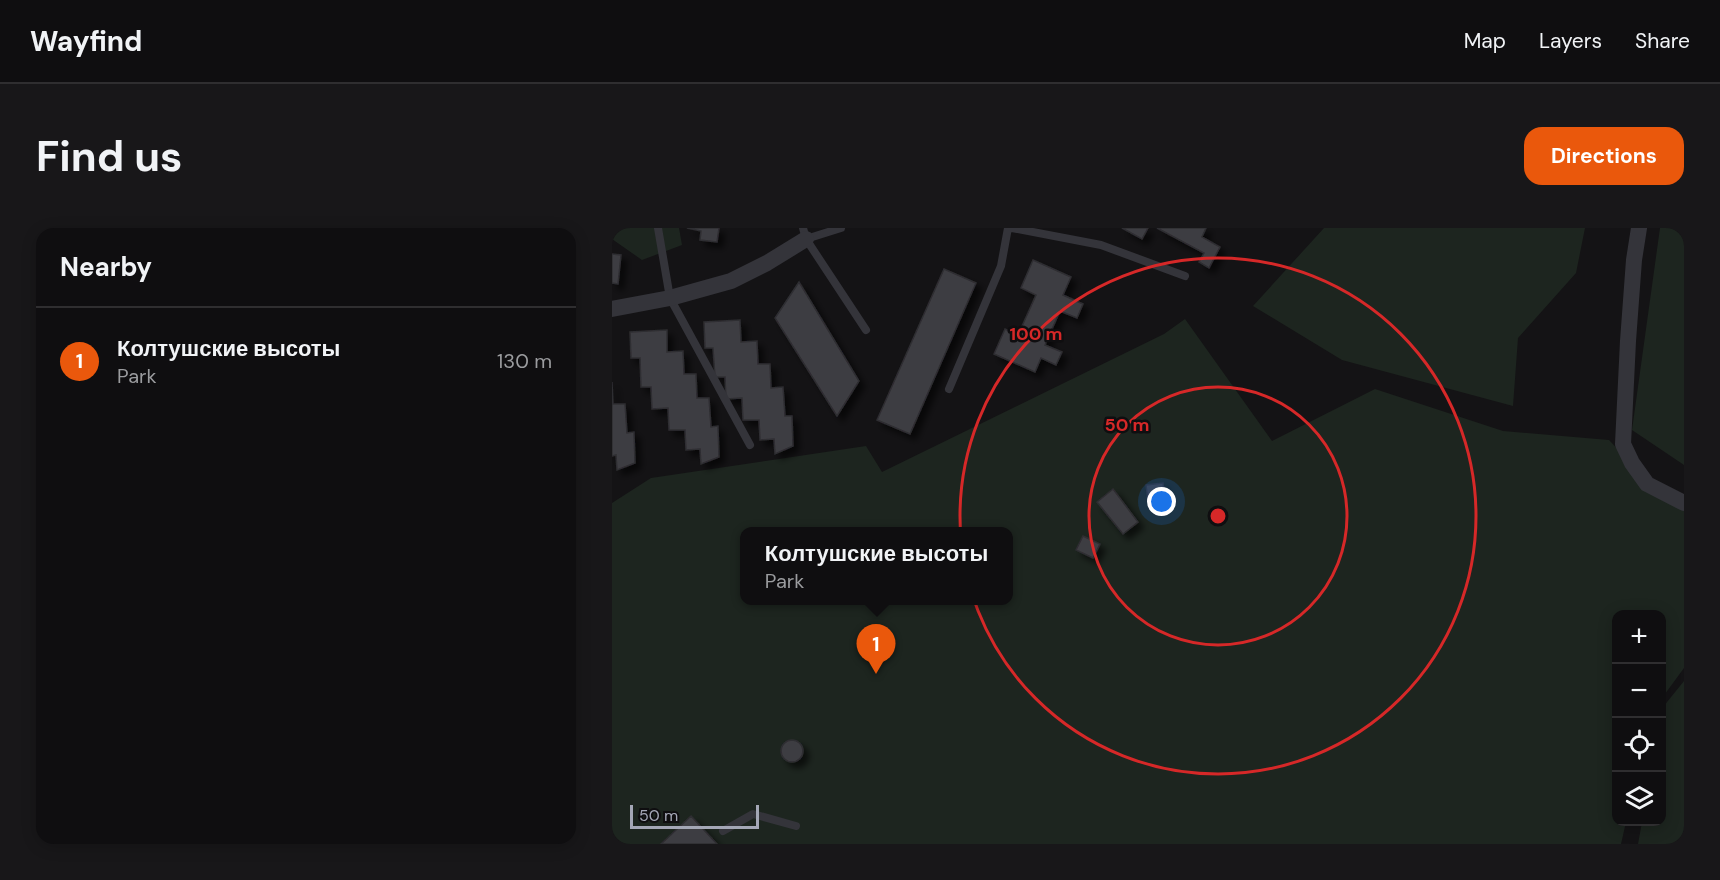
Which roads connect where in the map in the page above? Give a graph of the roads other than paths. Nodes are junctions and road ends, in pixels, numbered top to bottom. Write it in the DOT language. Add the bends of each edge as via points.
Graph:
graph roads {
  1 [pos="658,228"];
  2 [pos="841,228"];
  3 [pos="1010,228"];
  4 [pos="1639,228"];
  5 [pos="805,233"];
  6 [pos="1185,276"];
  7 [pos="670,298"];
  8 [pos="612,309"];
  9 [pos="866,330"];
  10 [pos="949,389"];
  11 [pos="750,445"];
  12 [pos="1684,503"];
  13 [pos="796,826"];
  14 [pos="723,831"];
  1 -- 7 [label="lane"];
  2 -- 5 [label="lane"];
  3 -- 6 [label="lane" via="1101,245"];
  3 -- 10 [label="lane" via="1001,266"];
  4 -- 12 [label="street" via="1623,444 1647,484"];
  5 -- 7 [label="street" via="767,264 731,281"];
  5 -- 9 [label="lane"];
  7 -- 8 [label="street"];
  7 -- 11 [label="lane"];
  13 -- 14 [label="lane" via="753,814"];
}
